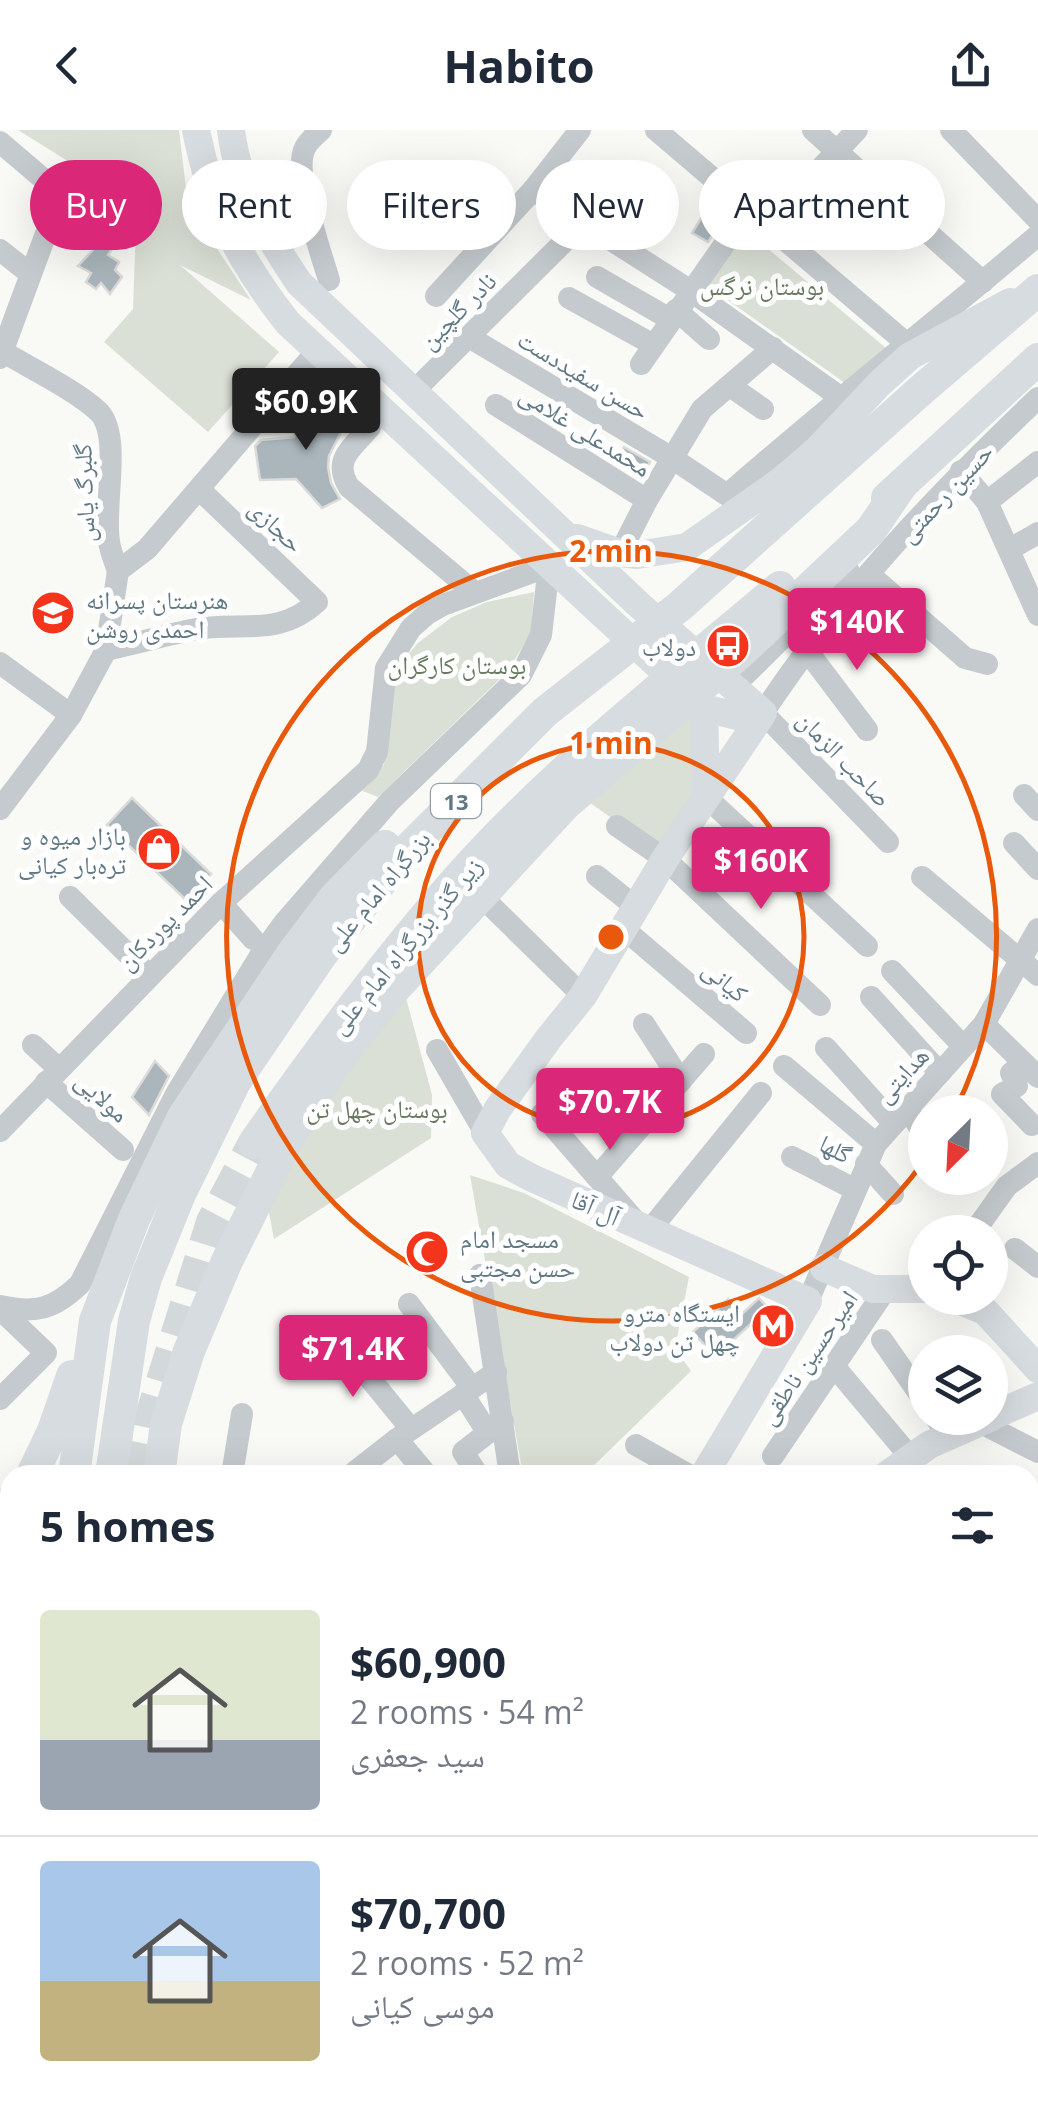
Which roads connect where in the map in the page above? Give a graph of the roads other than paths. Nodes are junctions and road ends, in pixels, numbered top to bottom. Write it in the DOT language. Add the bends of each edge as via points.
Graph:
graph roads {
  1 [pos="196,130"];
  2 [pos="231,130"];
  3 [pos="321,130"];
  4 [pos="580,130"];
  5 [pos="656,130"];
  6 [pos="813,130"];
  7 [pos="857,130"];
  8 [pos="954,131"];
  9 [pos="0,142"];
  10 [pos="837,151"];
  11 [pos="826,160"];
  12 [pos="699,167"];
  13 [pos="534,190"];
  14 [pos="1038,220"];
  15 [pos="1038,235"];
  16 [pos="0,250"];
  17 [pos="556,250"];
  18 [pos="612,250"];
  19 [pos="729,250"];
  20 [pos="797,250"];
  21 [pos="29,273"];
  22 [pos="597,278"];
  23 [pos="329,280"];
  24 [pos="983,282"];
  25 [pos="1038,289"];
  26 [pos="436,296"];
  27 [pos="570,298"];
  28 [pos="679,307"];
  29 [pos="469,337"];
  30 [pos="709,338"];
  31 [pos="906,343"];
  32 [pos="773,348"];
  33 [pos="317,351"];
  34 [pos="1,353"];
  35 [pos="1038,359"];
  36 [pos="730,386"];
  37 [pos="413,392"];
  38 [pos="840,398"];
  39 [pos="1038,398"];
  40 [pos="496,405"];
  41 [pos="763,408"];
  42 [pos="370,427"];
  43 [pos="672,458"];
  44 [pos="1038,462"];
  45 [pos="961,471"];
  46 [pos="901,486"];
  47 [pos="199,488"];
  48 [pos="647,500"];
  49 [pos="986,502"];
  50 [pos="560,531"];
  51 [pos="1038,533"];
  52 [pos="1010,549"];
  53 [pos="620,553"];
  54 [pos="876,565"];
  55 [pos="549,566"];
  56 [pos="118,571"];
  57 [pos="474,592"];
  58 [pos="1038,615"];
  59 [pos="805,648"];
  60 [pos="106,650"];
  61 [pos="0,663"];
  62 [pos="987,664"];
  63 [pos="723,678"];
  64 [pos="701,705"];
  65 [pos="545,712"];
  66 [pos="71,715"];
  67 [pos="760,717"];
  68 [pos="868,730"];
  69 [pos="706,797"];
  70 [pos="0,809"];
  71 [pos="617,826"];
  72 [pos="888,842"];
  73 [pos="1014,844"];
  74 [pos="665,858"];
  75 [pos="1038,868"];
  76 [pos="597,876"];
  77 [pos="922,877"];
  78 [pos="70,897"];
  79 [pos="482,897"];
  80 [pos="221,903"];
  81 [pos="631,919"];
  82 [pos="1038,929"];
  83 [pos="253,939"];
  84 [pos="867,946"];
  85 [pos="1030,968"];
  86 [pos="892,972"];
  87 [pos="149,976"];
  88 [pos="583,996"];
  89 [pos="870,997"];
  90 [pos="820,1005"];
  91 [pos="644,1024"];
  92 [pos="984,1024"];
  93 [pos="746,1034"];
  94 [pos="33,1044"];
  95 [pos="963,1046"];
  96 [pos="826,1048"];
  97 [pos="437,1050"];
  98 [pos="704,1054"];
  99 [pos="784,1066"];
  100 [pos="1030,1070"];
  101 [pos="940,1073"];
  102 [pos="52,1075"];
  103 [pos="682,1081"];
  104 [pos="761,1093"];
  105 [pos="542,1114"];
  106 [pos="900,1116"];
  107 [pos="908,1122"];
  108 [pos="1032,1126"];
  109 [pos="0,1131"];
  110 [pos="485,1133"];
  111 [pos="254,1142"];
  112 [pos="123,1150"];
  113 [pos="871,1154"];
  114 [pos="792,1156"];
  115 [pos="1038,1163"];
  116 [pos="597,1177"];
  117 [pos="854,1189"];
  118 [pos="892,1194"];
  119 [pos="986,1215"];
  120 [pos="644,1228"];
  121 [pos="1015,1249"];
  122 [pos="227,1261"];
  123 [pos="1038,1266"];
  124 [pos="824,1268"];
  125 [pos="480,1275"];
  126 [pos="886,1289"];
  127 [pos="908,1289"];
  128 [pos="808,1302"];
  129 [pos="409,1304"];
  130 [pos="0,1308"];
  131 [pos="989,1315"];
  132 [pos="92,1336"];
  133 [pos="336,1337"];
  134 [pos="882,1340"];
  135 [pos="834,1366"];
  136 [pos="1038,1369"];
  137 [pos="496,1372"];
  138 [pos="908,1377"];
  139 [pos="468,1391"];
  140 [pos="1038,1396"];
  141 [pos="0,1399"];
  142 [pos="1008,1409"];
  143 [pos="242,1414"];
  144 [pos="496,1427"];
  145 [pos="1008,1433"];
  146 [pos="404,1434"];
  147 [pos="934,1435"];
  148 [pos="636,1445"];
  149 [pos="1038,1452"];
  150 [pos="773,1456"];
  151 [pos="911,1458"];
  152 [pos="37,1465"];
  153 [pos="75,1465"];
  154 [pos="112,1465"];
  155 [pos="160,1465"];
  156 [pos="179,1465"];
  157 [pos="234,1465"];
  158 [pos="364,1465"];
  159 [pos="422,1465"];
  160 [pos="471,1465"];
  161 [pos="507,1465"];
  162 [pos="671,1465"];
  163 [pos="710,1465"];
  164 [pos="902,1465"];
  1 -- 33 [label="main road" via="204,173 251,275"];
  2 -- 37 [label="main road" via="238,174 299,283"];
  3 -- 23 [label="street" via="302,157 306,200"];
  4 -- 13 [label="street"];
  5 -- 12 [label="street"];
  6 -- 10 [label="street"];
  7 -- 10 [label="street"];
  8 -- 14 [label="street"];
  9 -- 21 [label="street" via="58,194"];
  10 -- 11 [label="street"];
  10 -- 24 [label="street"];
  13 -- 26 [label="street"];
  15 -- 24 [label="street"];
  16 -- 21 [label="street"];
  17 -- 29 [label="street, نادر گلچین"];
  18 -- 28 [label="street"];
  19 -- 28 [label="street"];
  20 -- 31 [label="street"];
  21 -- 34 [label="street"];
  22 -- 28 [label="street"];
  24 -- 31 [label="street"];
  25 -- 53 [label="main road" via="910,356 807,459 687,547"];
  25 -- 65 [label="highway, بزرگراه امام علی / 13" via="680,606"];
  27 -- 28 [label="street" via="646,354"];
  28 -- 30 [label="street"];
  28 -- 32 [label="street"];
  29 -- 37 [label="street, نادر گلچین"];
  29 -- 43 [label="street, حسن سفیددست"];
  31 -- 38 [label="street"];
  32 -- 36 [label="street"];
  32 -- 38 [label="street"];
  33 -- 47 [label="street"];
  33 -- 55 [label="main road"];
  34 -- 56 [label="street, گلبرگ یاس" via="88,404 106,422 108,542"];
  35 -- 46 [label="highway, 13"];
  36 -- 41 [label="street"];
  36 -- 43 [label="street" via="702,410"];
  37 -- 50 [label="main road"];
  38 -- 43 [label="street, حسن سفیددست" via="727,495"];
  39 -- 45 [label="street, حسین رحمتی"];
  40 -- 48 [label="street, محمدعلی غلامی"];
  42 -- 57 [label="street" via="342,460 349,488"];
  43 -- 48 [label="street"];
  44 -- 49 [label="street"];
  45 -- 49 [label="street"];
  45 -- 54 [label="street, حسین رحمتی"];
  46 -- 111 [label="highway, زیر گذر بزرگراه امام علی / 13" via="573,763 460,876 338,1022"];
  46 -- 122 [label="highway" via="871,530 565,805 388,995 288,1139"];
  47 -- 56 [label="street"];
  47 -- 60 [label="street, حجازی" via="317,602 277,626 192,630"];
  48 -- 53 [label="street"];
  49 -- 52 [label="street"];
  50 -- 53 [label="main road"];
  50 -- 63 [label="main road"];
  51 -- 52 [label="street"];
  52 -- 58 [label="street"];
  54 -- 59 [label="street, حسین رحمتی"];
  54 -- 62 [label="street" via="965,658"];
  54 -- 63 [label="street" via="853,568 745,674"];
  55 -- 57 [label="street"];
  55 -- 64 [label="main road"];
  55 -- 130 [label="street" via="541,635 521,675 390,802 260,956 176,1094 80,1284 62,1302 39,1310"];
  56 -- 60 [label="street"];
  57 -- 80 [label="street, احمد پوردکان" via="426,614 386,668 368,770"];
  59 -- 67 [label="street, حسین رحمتی"];
  59 -- 68 [label="street"];
  60 -- 66 [label="street"];
  61 -- 66 [label="street"];
  63 -- 67 [label="main road"];
  64 -- 67 [label="main road"];
  64 -- 69 [label="main road"];
  65 -- 132 [label="highway" via="417,813 292,954 183,1117 134,1219"];
  65 -- 154 [label="highway, بزرگراه امام علی / 13" via="408,849 322,954 234,1082 146,1278"];
  66 -- 70 [label="street"];
  67 -- 69 [label="main road, حسین رحمتی"];
  67 -- 72 [label="street, صاحب الزمان"];
  69 -- 74 [label="main road, حسین رحمتی"];
  69 -- 84 [label="street"];
  71 -- 74 [label="street"];
  73 -- 75 [label="street"];
  74 -- 81 [label="main road, حسین رحمتی"];
  74 -- 90 [label="street"];
  76 -- 81 [label="street, کیانی"];
  77 -- 85 [label="street"];
  78 -- 87 [label="street"];
  79 -- 88 [label="street"];
  80 -- 83 [label="street"];
  80 -- 87 [label="street, احمد پوردکان"];
  81 -- 88 [label="main road, حسین رحمتی"];
  81 -- 93 [label="street, کیانی"];
  82 -- 85 [label="street, هدایتی"];
  85 -- 92 [label="street, هدایتی"];
  86 -- 95 [label="street"];
  87 -- 102 [label="street, احمد پوردکان"];
  88 -- 110 [label="main road, حسین رحمتی"];
  89 -- 101 [label="street"];
  91 -- 103 [label="street"];
  92 -- 95 [label="street, هدایتی"];
  92 -- 100 [label="street"];
  94 -- 102 [label="street, مولایی"];
  95 -- 101 [label="street, هدایتی"];
  96 -- 106 [label="street"];
  97 -- 110 [label="street, آل آقا"];
  98 -- 103 [label="street"];
  99 -- 113 [label="street"];
  100 -- 108 [label="street" via="1012,1073 1017,1086 1002,1094"];
  101 -- 106 [label="street, هدایتی"];
  102 -- 109 [label="street, احمد پوردکان"];
  102 -- 112 [label="street, مولایی"];
  103 -- 116 [label="street"];
  104 -- 120 [label="street"];
  105 -- 116 [label="street"];
  106 -- 107 [label="street"];
  106 -- 113 [label="street, هدایتی"];
  110 -- 120 [label="main road, آل آقا" via="508,1165"];
  113 -- 117 [label="street, هدایتی"];
  113 -- 118 [label="street"];
  114 -- 117 [label="street, گلها"];
  115 -- 119 [label="street" via="1007,1186"];
  116 -- 120 [label="street"];
  117 -- 124 [label="street, هدایتی"];
  120 -- 128 [label="main road, آل آقا"];
  121 -- 123 [label="street"];
  122 -- 155 [label="highway" via="189,1351"];
  122 -- 156 [label="highway"];
  124 -- 126 [label="main road"];
  124 -- 128 [label="street, هدایتی"];
  125 -- 137 [label="street"];
  126 -- 127 [label="main road"];
  126 -- 135 [label="street, امیرحسین ناطقی"];
  128 -- 163 [label="main road"];
  129 -- 139 [label="street"];
  130 -- 141 [label="street" via="46,1354"];
  131 -- 136 [label="main road"];
  132 -- 152 [label="highway"];
  132 -- 153 [label="highway"];
  133 -- 146 [label="street"];
  134 -- 138 [label="street"];
  135 -- 150 [label="street, امیرحسین ناطقی"];
  135 -- 151 [label="street"];
  137 -- 139 [label="street"];
  137 -- 144 [label="street"];
  139 -- 144 [label="street"];
  139 -- 146 [label="street"];
  140 -- 142 [label="main road"];
  143 -- 157 [label="street"];
  144 -- 160 [label="street" via="463,1452"];
  144 -- 161 [label="street"];
  145 -- 149 [label="street"];
  146 -- 158 [label="street"];
  146 -- 159 [label="street"];
  147 -- 151 [label="main road"];
  148 -- 162 [label="street"];
  151 -- 164 [label="main road"];
}
